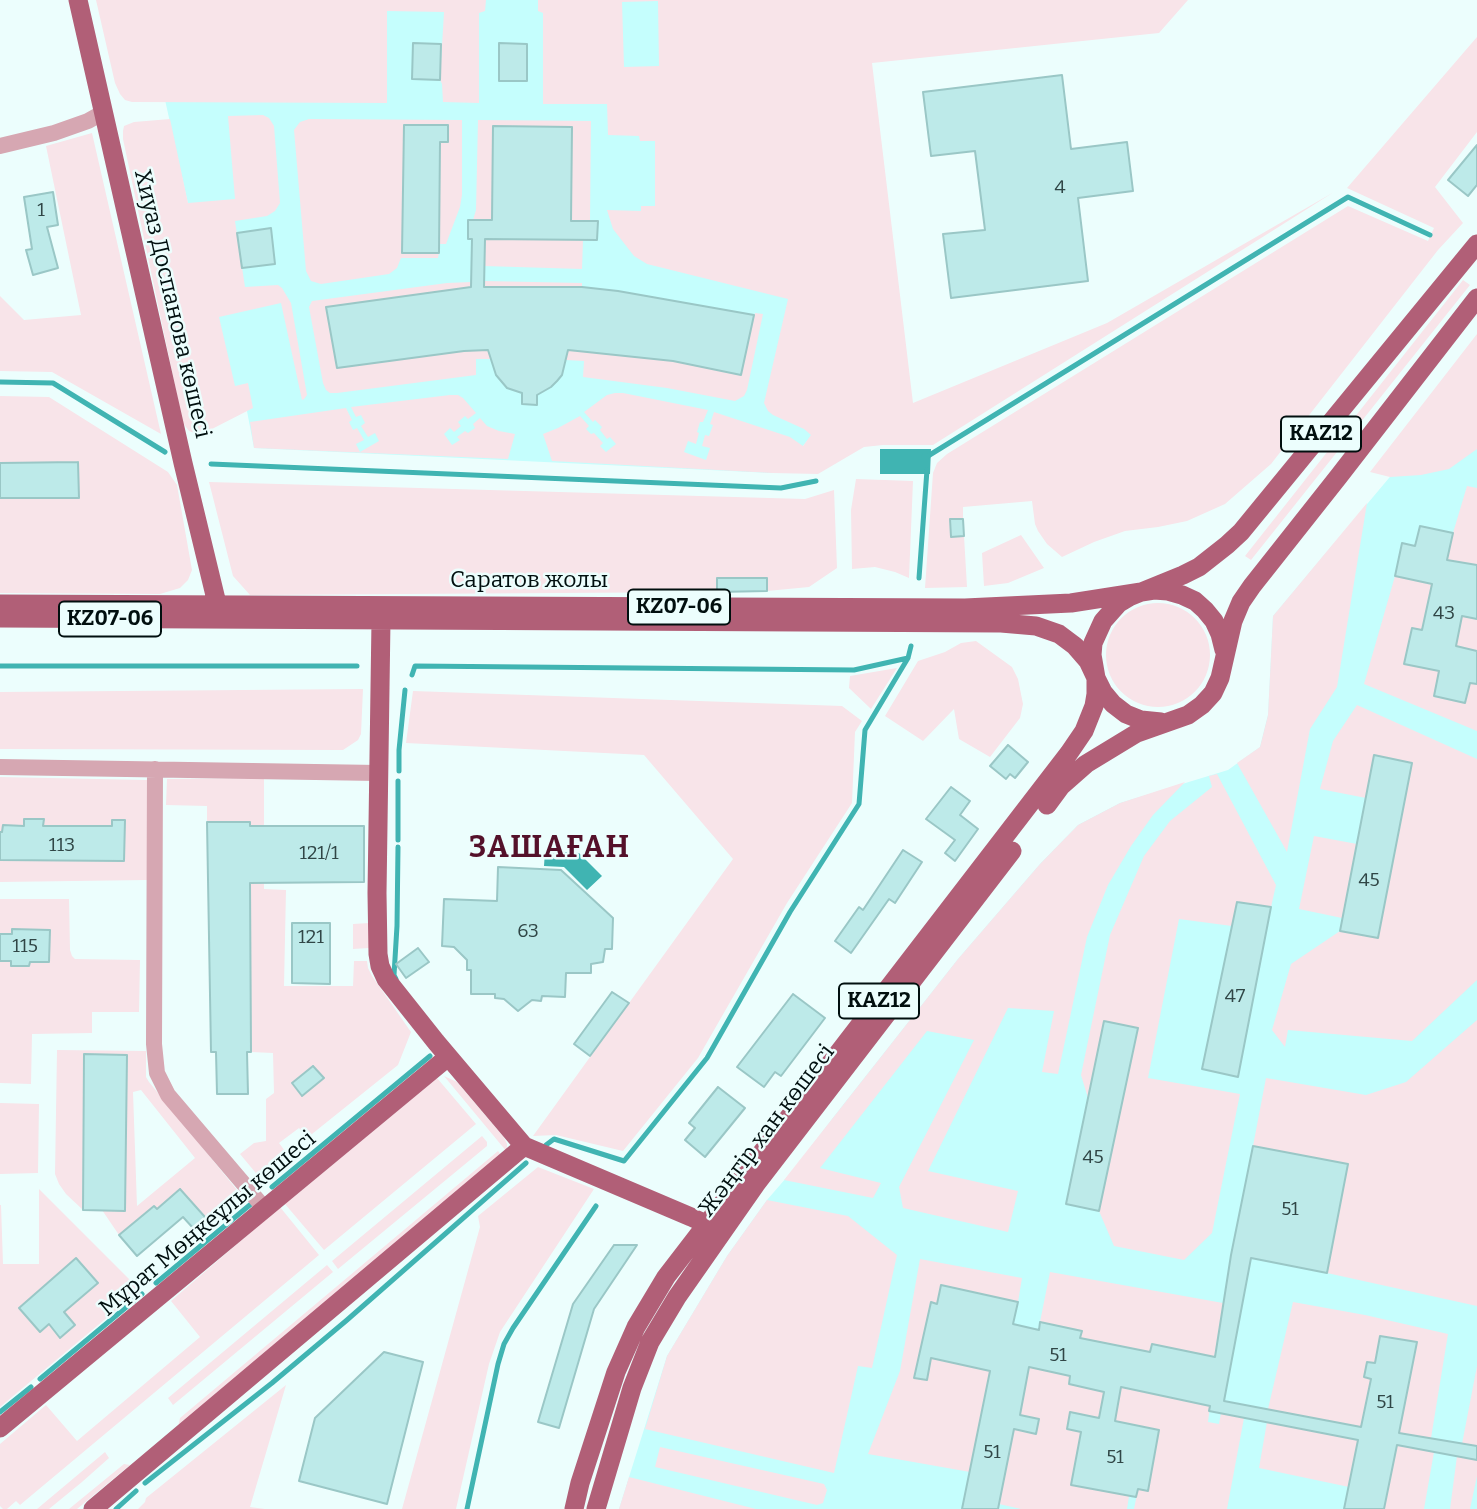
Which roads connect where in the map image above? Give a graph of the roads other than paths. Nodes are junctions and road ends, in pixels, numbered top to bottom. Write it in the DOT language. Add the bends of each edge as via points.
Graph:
graph roads {
  1 [pos="78,0"];
  2 [pos="104,112"];
  3 [pos="0,146"];
  4 [pos="1477,244"];
  5 [pos="1477,298"];
  6 [pos="1140,593"];
  7 [pos="0,604"];
  8 [pos="219,612"];
  9 [pos="0,618"];
  10 [pos="381,620"];
  11 [pos="1224,662"];
  12 [pos="1096,678"];
  13 [pos="1172,720"];
  14 [pos="0,767"];
  15 [pos="155,769"];
  16 [pos="378,773"];
  17 [pos="448,1057"];
  18 [pos="524,1146"];
  19 [pos="265,1209"];
  20 [pos="713,1229"];
  21 [pos="0,1429"];
  22 [pos="93,1509"];
  23 [pos="574,1509"];
  24 [pos="596,1509"];
  1 -- 2 [label="main road, Хиуаз Доспанова көшесі"];
  2 -- 3 [label="street" via="62,131"];
  2 -- 8 [label="main road, Хиуаз Доспанова көшесі"];
  4 -- 6 [label="main road, Жәңгір хан көшесі / KAZ12" via="1241,532 1199,567"];
  5 -- 11 [label="main road, Жәңгір хан көшесі / KAZ12" via="1252,586 1233,621"];
  6 -- 8 [label="main road, Саратов жолы / KZ07-06" via="1071,603 965,608"];
  6 -- 11 [label="main road" via="1168,591 1195,601 1214,621"];
  6 -- 12 [label="main road, Жәңгір хан көшесі / KAZ12" via="1119,603 1097,631 1092,655"];
  7 -- 8 [label="main road, Саратов жолы / KZ07-06"];
  8 -- 9 [label="main road, Саратов жолы / KZ07-06"];
  8 -- 10 [label="main road, Саратов жолы / KZ07-06"];
  10 -- 12 [label="main road, Саратов жолы / KZ07-06" via="1022,624 1068,640"];
  10 -- 16 [label="main road"];
  11 -- 13 [label="main road, Жәңгір хан көшесі / KAZ12" via="1213,693 1188,715"];
  12 -- 13 [label="main road, Жәңгір хан көшесі / KAZ12" via="1113,705 1126,714 1141,720"];
  12 -- 20 [label="main road, Жәңгір хан көшесі / KAZ12" via="1094,706 1062,764"];
  13 -- 20 [label="main road, Жәңгір хан көшесі / KAZ12" via="1110,749 1061,786 756,1184"];
  14 -- 15 [label="street"];
  15 -- 16 [label="street"];
  15 -- 19 [label="street" via="157,1073 168,1095"];
  16 -- 17 [label="main road" via="380,966"];
  17 -- 18 [label="main road"];
  17 -- 19 [label="main road, Мұрат Мөңкеұлы көшесі"];
  18 -- 20 [label="main road"];
  18 -- 22 [label="main road"];
  19 -- 21 [label="main road, Мұрат Мөңкеұлы көшесі"];
  20 -- 23 [label="main road, Жәңгір хан көшесі / KAZ12" via="666,1277 636,1327 612,1385"];
  20 -- 24 [label="main road, Жәңгір хан көшесі / KAZ12" via="650,1342"];
}
